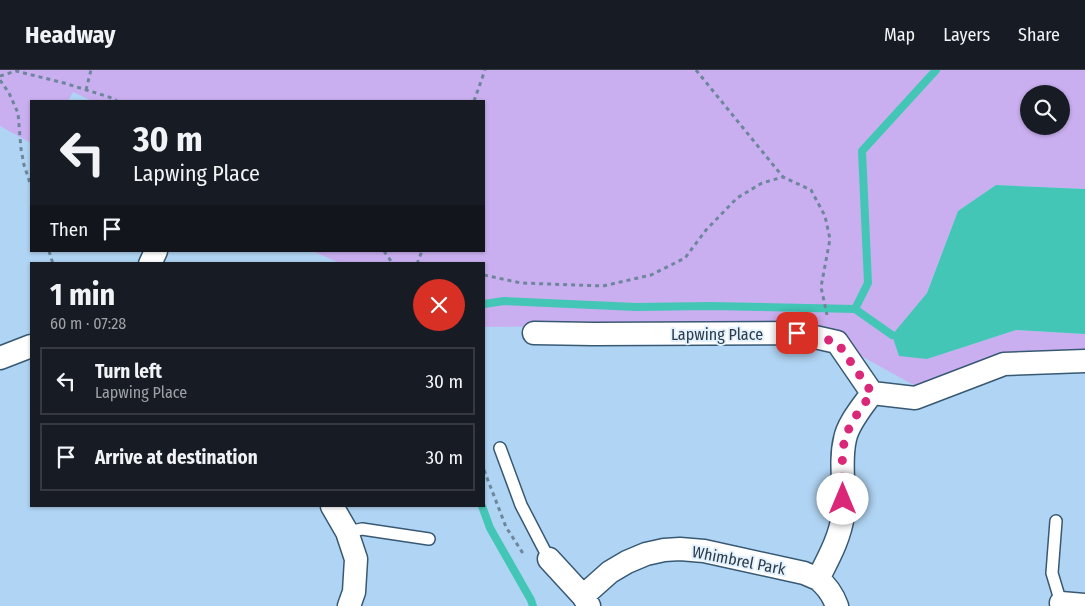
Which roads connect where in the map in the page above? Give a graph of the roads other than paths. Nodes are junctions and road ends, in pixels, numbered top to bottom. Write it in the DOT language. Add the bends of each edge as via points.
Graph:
graph roads {
  1 [pos="534,333"];
  2 [pos="30,346"];
  3 [pos="0,358"];
  4 [pos="1085,361"];
  5 [pos="872,393"];
  6 [pos="500,448"];
  7 [pos="333,507"];
  8 [pos="1056,521"];
  9 [pos="348,532"];
  10 [pos="429,539"];
  11 [pos="549,559"];
  12 [pos="818,579"];
  13 [pos="586,601"];
  14 [pos="1061,603"];
  15 [pos="1085,605"];
  16 [pos="349,606"];
  17 [pos="837,606"];
  1 -- 5 [label="street, Lapwing Place" via="797,333 837,342"];
  2 -- 3 [label="street"];
  4 -- 5 [label="street" via="1004,364 915,398"];
  5 -- 12 [label="street" via="845,438 840,530"];
  6 -- 11 [label="lane, Whimbrel Park" via="521,505"];
  7 -- 9 [label="street"];
  8 -- 14 [label="lane" via="1052,573"];
  9 -- 10 [label="lane" via="362,529"];
  9 -- 16 [label="street" via="356,559 354,592"];
  11 -- 13 [label="street, Whimbrel Park"];
  12 -- 13 [label="street, Whimbrel Park" via="804,572 704,551 664,550 626,562 610,572"];
  12 -- 17 [label="street"];
  14 -- 15 [label="street"];
}
